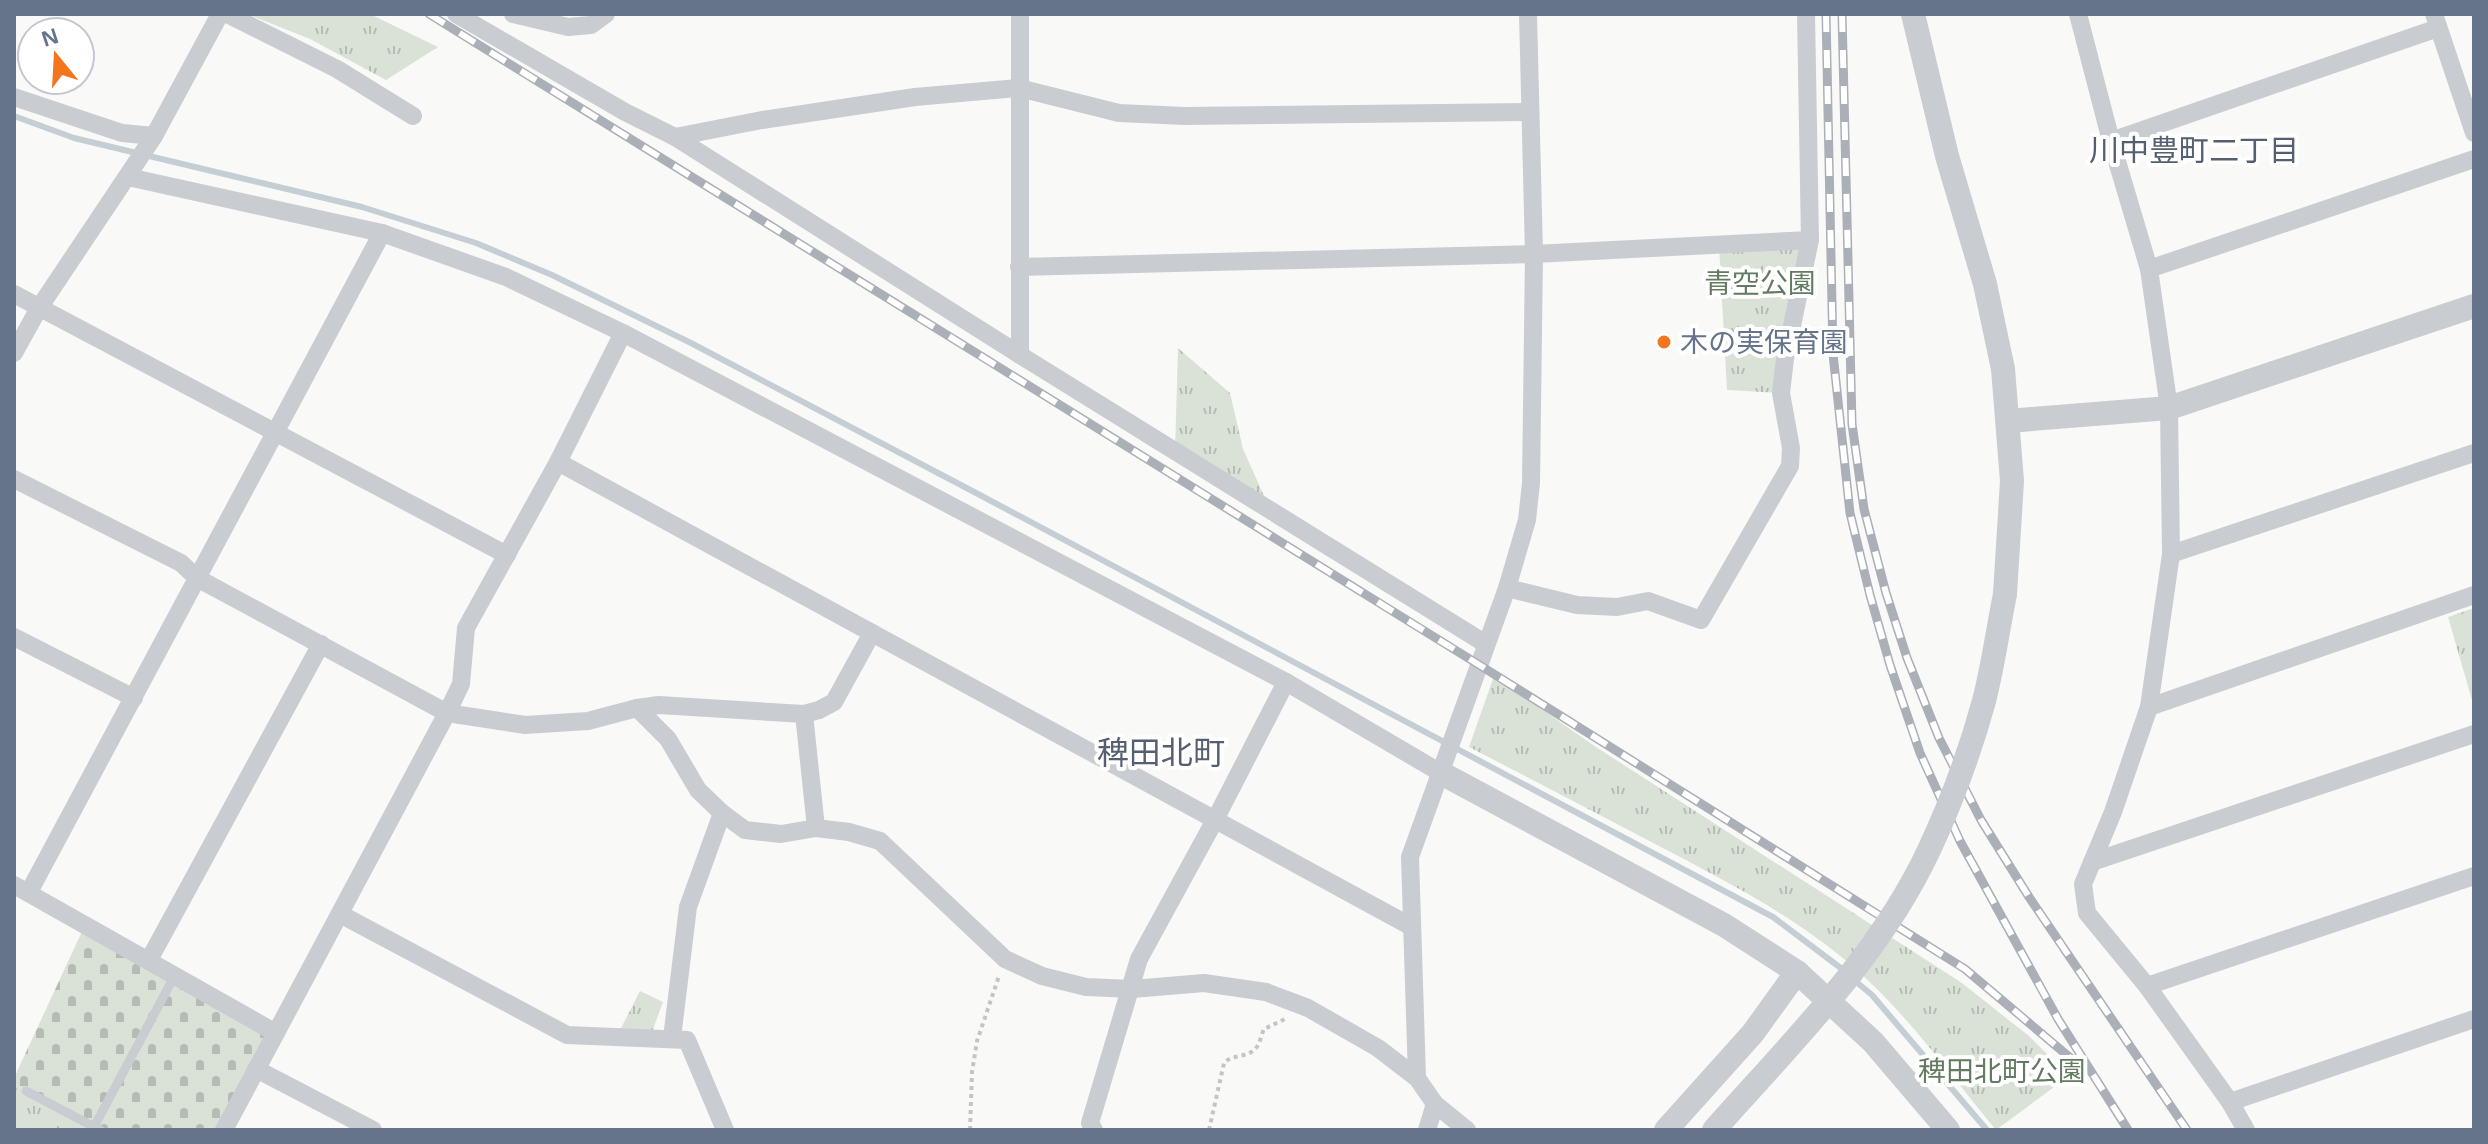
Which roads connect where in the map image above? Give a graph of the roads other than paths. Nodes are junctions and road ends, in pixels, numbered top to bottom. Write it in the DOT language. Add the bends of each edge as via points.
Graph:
graph roads {
  1 [pos="220,14"];
  2 [pos="227,14"];
  3 [pos="456,14"];
  4 [pos="510,14"];
  5 [pos="606,14"];
  6 [pos="1020,14"];
  7 [pos="1528,14"];
  8 [pos="1806,14"];
  9 [pos="1913,14"];
  10 [pos="2078,14"];
  11 [pos="2436,21"];
  12 [pos="504,41"];
  13 [pos="1019,88"];
  14 [pos="14,97"];
  15 [pos="1529,112"];
  16 [pos="413,116"];
  17 [pos="2474,133"];
  18 [pos="675,137"];
  19 [pos="152,140"];
  20 [pos="2111,141"];
  21 [pos="2474,159"];
  22 [pos="131,172"];
  23 [pos="382,233"];
  24 [pos="1810,240"];
  25 [pos="1534,254"];
  26 [pos="1019,267"];
  27 [pos="2149,269"];
  28 [pos="14,294"];
  29 [pos="2474,306"];
  30 [pos="39,308"];
  31 [pos="623,333"];
  32 [pos="14,353"];
  33 [pos="1020,355"];
  34 [pos="2169,408"];
  35 [pos="2008,421"];
  36 [pos="275,430"];
  37 [pos="2474,453"];
  38 [pos="558,462"];
  39 [pos="14,479"];
  40 [pos="2171,554"];
  41 [pos="507,555"];
  42 [pos="197,578"];
  43 [pos="1507,588"];
  44 [pos="2474,595"];
  45 [pos="872,633"];
  46 [pos="14,637"];
  47 [pos="321,644"];
  48 [pos="1486,644"];
  49 [pos="1286,682"];
  50 [pos="134,698"];
  51 [pos="2149,707"];
  52 [pos="637,708"];
  53 [pos="447,713"];
  54 [pos="804,714"];
  55 [pos="2474,734"];
  56 [pos="1443,767"];
  57 [pos="722,813"];
  58 [pos="1216,818"];
  59 [pos="816,828"];
  60 [pos="2092,862"];
  61 [pos="2474,876"];
  62 [pos="22,888"];
  63 [pos="340,914"];
  64 [pos="1412,927"];
  65 [pos="149,960"];
  66 [pos="1797,972"];
  67 [pos="175,975"];
  68 [pos="2147,986"];
  69 [pos="1132,989"];
  70 [pos="2474,1019"];
  71 [pos="276,1033"];
  72 [pos="672,1038"];
  73 [pos="256,1069"];
  74 [pos="1417,1078"];
  75 [pos="26,1091"];
  76 [pos="2230,1102"];
  77 [pos="1435,1104"];
  78 [pos="97,1128"];
  79 [pos="224,1130"];
  80 [pos="373,1130"];
  81 [pos="725,1130"];
  82 [pos="1094,1130"];
  83 [pos="1427,1130"];
  84 [pos="1467,1130"];
  85 [pos="1666,1130"];
  86 [pos="1714,1130"];
  87 [pos="1948,1130"];
  88 [pos="2246,1130"];
  1 -- 19 [label="street"];
  2 -- 16 [label="street" via="337,69"];
  3 -- 12 [label="street"];
  4 -- 5 [label="street" via="568,27 591,25"];
  4 -- 12 [label="street"];
  6 -- 13 [label="street"];
  7 -- 15 [label="street"];
  8 -- 24 [label="street"];
  9 -- 35 [label="street" via="1985,284"];
  10 -- 20 [label="street"];
  11 -- 17 [label="street"];
  11 -- 20 [label="street"];
  12 -- 18 [label="street"];
  13 -- 15 [label="street" via="1119,113"];
  13 -- 18 [label="street" via="915,97"];
  13 -- 26 [label="street"];
  14 -- 19 [label="street"];
  15 -- 25 [label="street"];
  18 -- 33 [label="street"];
  19 -- 22 [label="street"];
  20 -- 27 [label="street"];
  21 -- 27 [label="street"];
  22 -- 23 [label="street"];
  22 -- 30 [label="street"];
  23 -- 31 [label="street" via="506,277"];
  23 -- 36 [label="street"];
  24 -- 25 [label="street"];
  24 -- 43 [label="street" via="1781,393 1790,466 1701,620 1648,601 1617,607 1577,605"];
  25 -- 26 [label="street"];
  25 -- 43 [label="street" via="1530,495"];
  26 -- 33 [label="street"];
  27 -- 34 [label="street"];
  28 -- 30 [label="street"];
  29 -- 34 [label="street"];
  30 -- 32 [label="street"];
  30 -- 36 [label="street"];
  31 -- 38 [label="street"];
  31 -- 49 [label="street"];
  33 -- 48 [label="street"];
  34 -- 35 [label="street"];
  34 -- 40 [label="street"];
  35 -- 86 [label="street, bridge" via="2012,481 2005,594 1984,700 1953,795 1928,853 1852,972"];
  36 -- 41 [label="street"];
  36 -- 42 [label="street"];
  37 -- 40 [label="street"];
  38 -- 41 [label="street"];
  38 -- 45 [label="street"];
  39 -- 42 [label="street" via="181,563"];
  40 -- 51 [label="street"];
  41 -- 53 [label="street" via="466,628 461,684"];
  42 -- 47 [label="street"];
  42 -- 50 [label="street"];
  43 -- 48 [label="street"];
  44 -- 51 [label="street"];
  45 -- 54 [label="street" via="834,702"];
  45 -- 58 [label="street"];
  46 -- 50 [label="street"];
  47 -- 53 [label="street"];
  47 -- 65 [label="street"];
  48 -- 56 [label="street"];
  49 -- 56 [label="street"];
  49 -- 58 [label="street"];
  50 -- 62 [label="street"];
  51 -- 60 [label="street"];
  52 -- 53 [label="street" via="588,721 525,725"];
  52 -- 54 [label="street"];
  52 -- 57 [label="street" via="668,739 698,790"];
  53 -- 63 [label="street"];
  54 -- 59 [label="street"];
  55 -- 60 [label="street"];
  56 -- 64 [label="street" via="1410,857"];
  56 -- 66 [label="street" via="1724,925"];
  57 -- 59 [label="street" via="745,830 781,834"];
  57 -- 72 [label="street" via="688,907"];
  58 -- 64 [label="street"];
  58 -- 69 [label="street" via="1139,959"];
  59 -- 69 [label="street" via="880,841 1005,959 1086,987"];
  60 -- 68 [label="street" via="2083,884 2087,913"];
  61 -- 68 [label="street"];
  62 -- 65 [label="street"];
  63 -- 71 [label="street"];
  63 -- 72 [label="street" via="567,1035"];
  64 -- 74 [label="street"];
  65 -- 67 [label="street"];
  66 -- 85 [label="street" via="1753,1033"];
  66 -- 87 [label="street" via="1873,1042"];
  67 -- 71 [label="street"];
  67 -- 78 [label="lane"];
  68 -- 76 [label="street"];
  69 -- 74 [label="street" via="1204,983 1266,992 1308,1008 1378,1048"];
  69 -- 82 [label="street" via="1090,1123"];
  70 -- 76 [label="street"];
  71 -- 73 [label="street"];
  72 -- 81 [label="street" via="687,1040"];
  73 -- 79 [label="street"];
  73 -- 80 [label="street"];
  74 -- 77 [label="street"];
  75 -- 78 [label="lane"];
  76 -- 88 [label="street"];
  77 -- 83 [label="street"];
  77 -- 84 [label="street"];
}
